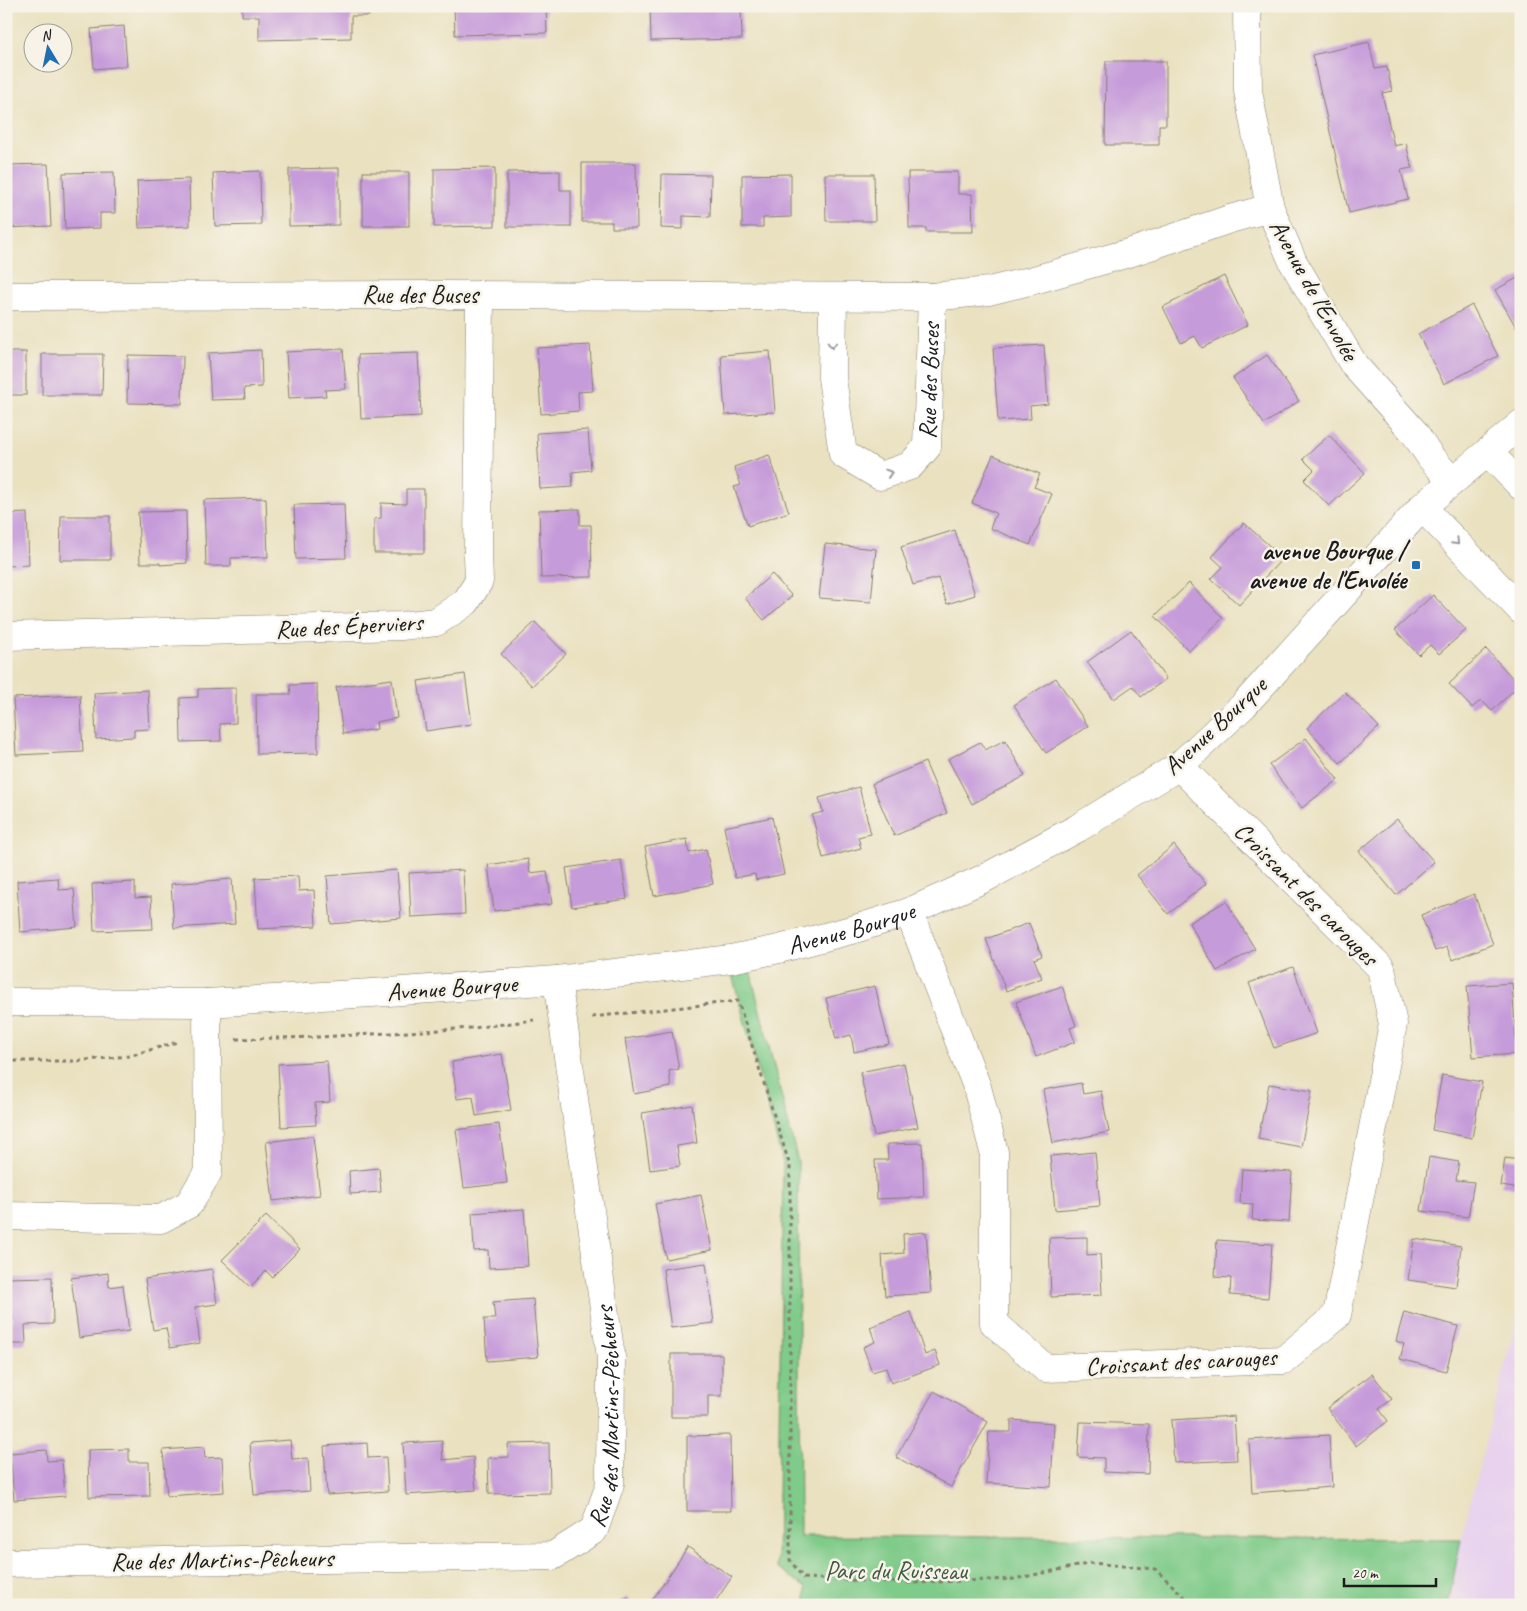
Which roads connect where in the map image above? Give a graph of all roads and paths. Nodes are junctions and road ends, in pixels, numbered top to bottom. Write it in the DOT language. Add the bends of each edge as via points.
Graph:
graph roads {
  1 [pos="1247,6"];
  2 [pos="1270,208"];
  3 [pos="480,295"];
  4 [pos="6,296"];
  5 [pos="833,297"];
  6 [pos="932,297"];
  7 [pos="1521,424"];
  8 [pos="1488,452"];
  9 [pos="1452,481"];
  10 [pos="1521,486"];
  11 [pos="1422,507"];
  12 [pos="1521,610"];
  13 [pos="6,636"];
  14 [pos="1179,766"];
  15 [pos="910,912"];
  16 [pos="557,980"];
  17 [pos="6,1002"];
  18 [pos="207,1003"];
  19 [pos="595,1016"];
  20 [pos="527,1021"];
  21 [pos="241,1039"];
  22 [pos="174,1043"];
  23 [pos="6,1061"];
  24 [pos="6,1216"];
  25 [pos="6,1563"];
  26 [pos="1193,1605"];
  1 -- 2 [label="street, Avenue de l'Envolée" via="1248,91"];
  2 -- 6 [label="street, Rue des Buses" via="1034,280 989,291"];
  2 -- 9 [label="street, Avenue de l'Envolée" via="1293,262 1354,365 1414,432"];
  3 -- 4 [label="street, Rue des Buses"];
  3 -- 5 [label="street, Rue des Buses"];
  3 -- 13 [label="street, Rue des Éperviers" via="479,580 466,602 436,622 400,626"];
  5 -- 6 [label="street, Rue des Buses"];
  5 -- 6 [label="street, Rue des Buses, one-way" via="832,378 843,454 880,476 910,466 927,447"];
  7 -- 8 [label="street, Avenue Bourque"];
  8 -- 9 [label="street, Avenue Bourque"];
  8 -- 10 [label="street"];
  9 -- 11 [label="street, Avenue Bourque"];
  11 -- 12 [label="street, one-way"];
  11 -- 14 [label="street, Avenue Bourque" via="1244,705"];
  14 -- 15 [label="street, Avenue Bourque" via="1078,828 985,878"];
  14 -- 15 [label="street, Croissant des carouges" via="1381,968 1393,1024 1337,1315 1284,1360 1045,1368 994,1323 994,1152 977,1087"];
  15 -- 16 [label="street, Avenue Bourque" via="779,949 731,959"];
  16 -- 18 [label="street, Avenue Bourque"];
  16 -- 25 [label="street, Rue des Martins-Pêcheurs" via="611,1357 610,1484 594,1530 553,1556"];
  17 -- 18 [label="street, Avenue Bourque"];
  18 -- 24 [label="street" via="208,1172 189,1204 161,1219"];
  19 -- 26 [label="path" via="738,1001 790,1166 790,1560 803,1578 914,1583 1014,1579 1092,1563 1155,1569"];
  20 -- 21 [label="path" via="398,1033"];
  22 -- 23 [label="path" via="129,1056 76,1061"];
}
